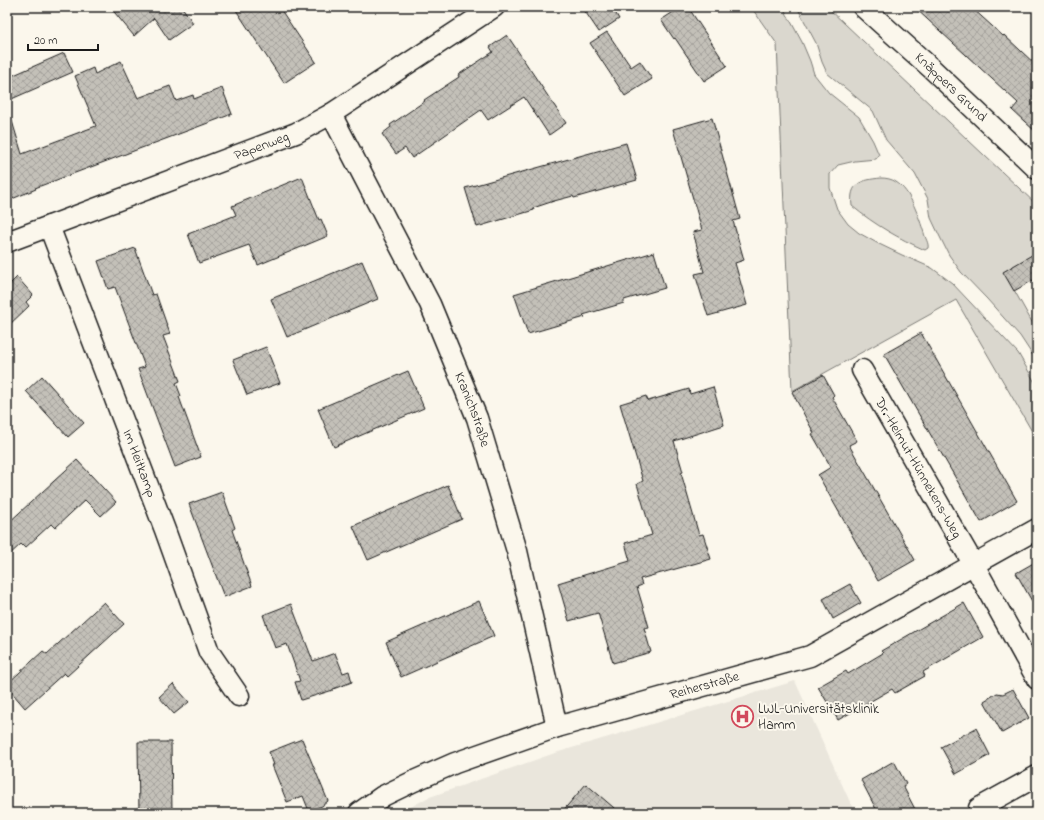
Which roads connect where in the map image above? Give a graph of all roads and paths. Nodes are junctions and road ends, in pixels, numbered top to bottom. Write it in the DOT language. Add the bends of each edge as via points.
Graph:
graph roads {
  1 [pos="494,7"];
  2 [pos="863,7"];
  3 [pos="331,114"];
  4 [pos="1037,170"];
  5 [pos="49,226"];
  6 [pos="7,242"];
  7 [pos="862,370"];
  8 [pos="1037,530"];
  9 [pos="974,565"];
  10 [pos="1037,679"];
  11 [pos="239,696"];
  12 [pos="557,727"];
  13 [pos="1037,776"];
  14 [pos="978,808"];
  15 [pos="359,813"];
  1 -- 3 [label="street, Papenweg"];
  2 -- 4 [label="street, Knäppers Grund"];
  3 -- 5 [label="street, Papenweg" via="296,133"];
  3 -- 12 [label="street, Kranichstraße" via="430,304 477,418 517,551"];
  5 -- 6 [label="street, Papenweg"];
  5 -- 11 [label="street, Im Heitkamp" via="209,652"];
  7 -- 9 [label="street, Dr.-Helmut-Hünnekens-Weg"];
  8 -- 9 [label="street, Reiherstraße"];
  9 -- 10 [label="street, Dr.-Helmut-Hünnekens-Weg"];
  9 -- 12 [label="street, Reiherstraße" via="810,656"];
  12 -- 15 [label="street, Reiherstraße" via="455,763 383,796"];
  13 -- 14 [label="street"];
}
